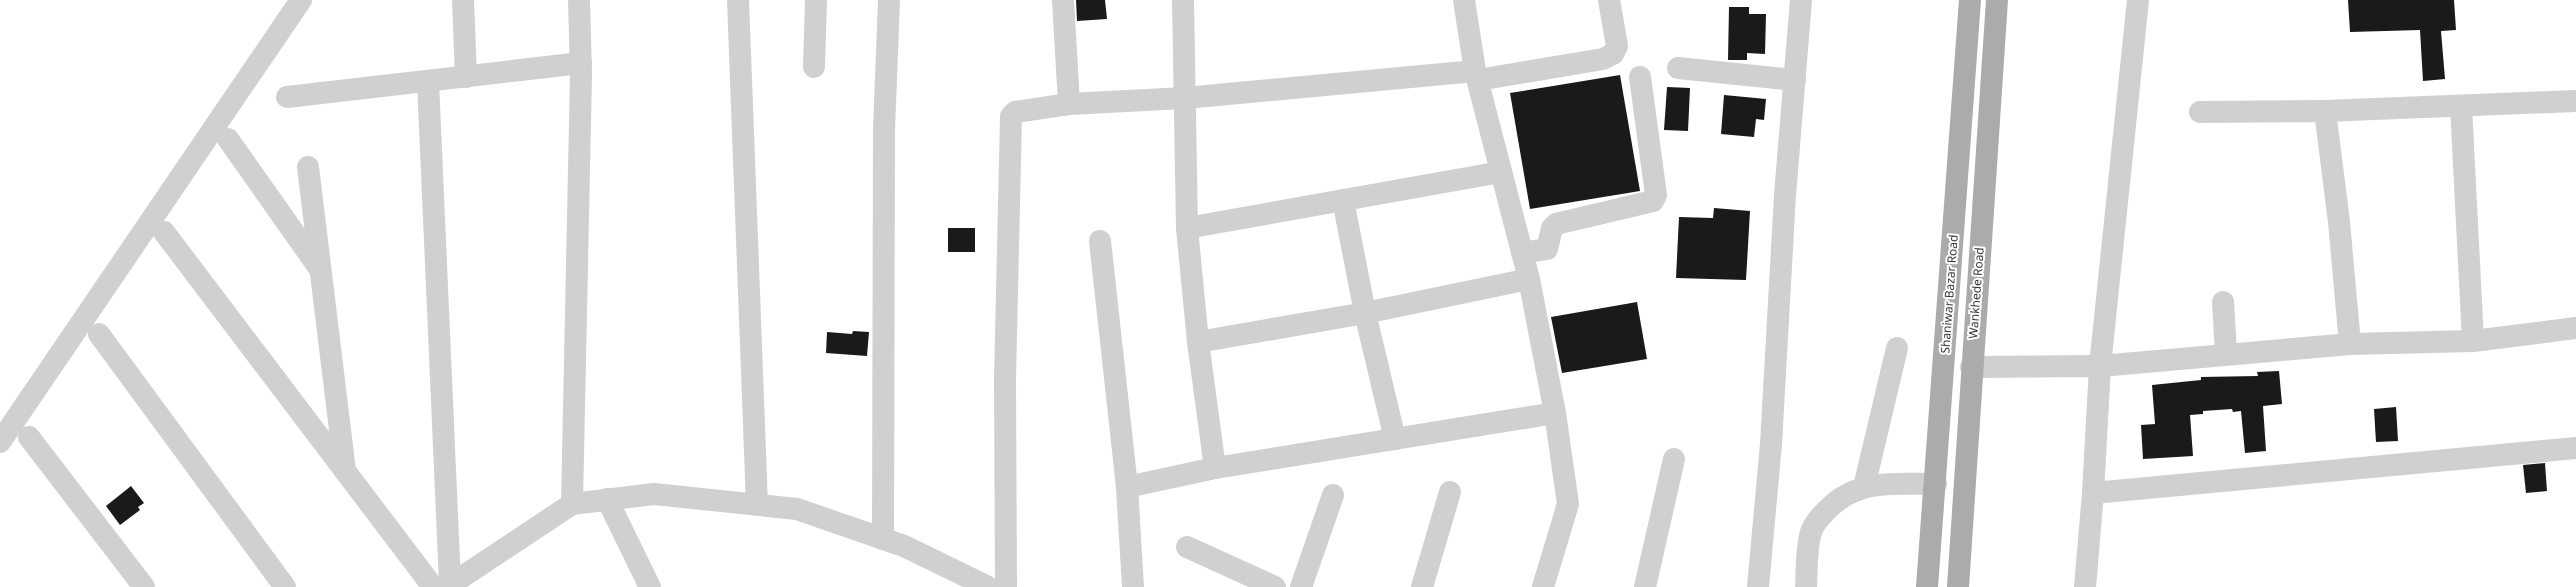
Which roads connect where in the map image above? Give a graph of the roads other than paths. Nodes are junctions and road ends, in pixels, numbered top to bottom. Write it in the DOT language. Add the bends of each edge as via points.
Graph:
graph roads {
  1 [pos="301,0"];
  2 [pos="463,0"];
  3 [pos="579,0"];
  4 [pos="738,0"];
  5 [pos="816,0"];
  6 [pos="889,0"];
  7 [pos="1063,0"];
  8 [pos="1183,0"];
  9 [pos="1464,0"];
  10 [pos="1609,0"];
  11 [pos="1801,0"];
  12 [pos="1970,0"];
  13 [pos="1997,0"];
  14 [pos="2138,0"];
  15 [pos="581,63"];
  16 [pos="814,67"];
  17 [pos="1678,68"];
  18 [pos="1476,75"];
  19 [pos="466,77"];
  20 [pos="1640,77"];
  21 [pos="1794,80"];
  22 [pos="428,81"];
  23 [pos="287,97"];
  24 [pos="1185,98"];
  25 [pos="2576,101"];
  26 [pos="1069,104"];
  27 [pos="2461,106"];
  28 [pos="2325,111"];
  29 [pos="2200,112"];
  30 [pos="228,139"];
  31 [pos="308,167"];
  32 [pos="1501,172"];
  33 [pos="1343,200"];
  34 [pos="1187,228"];
  35 [pos="164,232"];
  36 [pos="1100,241"];
  37 [pos="1522,253"];
  38 [pos="321,271"];
  39 [pos="1529,279"];
  40 [pos="2223,302"];
  41 [pos="1366,313"];
  42 [pos="2576,328"];
  43 [pos="99,334"];
  44 [pos="2473,341"];
  45 [pos="1198,342"];
  46 [pos="2350,344"];
  47 [pos="1897,348"];
  48 [pos="2226,354"];
  49 [pos="2100,366"];
  50 [pos="1971,367"];
  51 [pos="1555,413"];
  52 [pos="29,437"];
  53 [pos="1395,439"];
  54 [pos="0,442"];
  55 [pos="2576,448"];
  56 [pos="1674,459"];
  57 [pos="1215,468"];
  58 [pos="345,471"];
  59 [pos="1936,484"];
  60 [pos="1127,487"];
  61 [pos="1864,487"];
  62 [pos="1450,492"];
  63 [pos="2093,493"];
  64 [pos="1333,495"];
  65 [pos="607,500"];
  66 [pos="572,504"];
  67 [pos="757,505"];
  68 [pos="883,539"];
  69 [pos="1187,547"];
  70 [pos="444,586"];
  71 [pos="144,587"];
  72 [pos="285,587"];
  73 [pos="650,587"];
  74 [pos="988,587"];
  75 [pos="1006,587"];
  76 [pos="1133,587"];
  77 [pos="1274,587"];
  78 [pos="1301,587"];
  79 [pos="1422,587"];
  80 [pos="1543,587"];
  81 [pos="1645,587"];
  82 [pos="1758,587"];
  83 [pos="1806,587"];
  84 [pos="1927,587"];
  85 [pos="1958,587"];
  86 [pos="2085,587"];
  1 -- 54 [label="street"];
  2 -- 19 [label="street"];
  3 -- 15 [label="street"];
  4 -- 67 [label="street"];
  5 -- 16 [label="street"];
  6 -- 68 [label="street" via="884,138"];
  7 -- 26 [label="street"];
  8 -- 24 [label="street"];
  9 -- 18 [label="street"];
  10 -- 18 [label="street" via="1616,46 1613,54 1603,59"];
  11 -- 21 [label="street"];
  12 -- 59 [label="main road, Shaniwar Bazar Road"];
  13 -- 50 [label="main road, Wankhede Road"];
  14 -- 49 [label="street"];
  15 -- 19 [label="street"];
  15 -- 66 [label="street"];
  17 -- 21 [label="street"];
  18 -- 24 [label="street"];
  18 -- 32 [label="street"];
  19 -- 22 [label="street"];
  20 -- 37 [label="street" via="1656,195 1653,201 1556,224 1552,228 1547,248"];
  21 -- 82 [label="street"];
  22 -- 23 [label="street"];
  22 -- 70 [label="street"];
  24 -- 26 [label="street"];
  24 -- 34 [label="street"];
  25 -- 27 [label="street"];
  26 -- 75 [label="street" via="1020,109 1011,116 1004,380"];
  27 -- 28 [label="street"];
  27 -- 44 [label="street"];
  28 -- 29 [label="street"];
  28 -- 46 [label="street" via="2339,222"];
  30 -- 38 [label="street"];
  31 -- 38 [label="street"];
  32 -- 33 [label="street"];
  32 -- 37 [label="street"];
  33 -- 34 [label="street"];
  33 -- 41 [label="street"];
  34 -- 45 [label="street"];
  35 -- 58 [label="street"];
  36 -- 60 [label="street"];
  37 -- 39 [label="street"];
  38 -- 58 [label="street"];
  39 -- 41 [label="street"];
  39 -- 51 [label="street"];
  40 -- 48 [label="street"];
  41 -- 45 [label="street"];
  41 -- 53 [label="street"];
  42 -- 44 [label="street"];
  43 -- 72 [label="street"];
  44 -- 46 [label="street"];
  45 -- 57 [label="street"];
  46 -- 48 [label="street"];
  47 -- 61 [label="street"];
  48 -- 49 [label="street"];
  49 -- 50 [label="street"];
  49 -- 63 [label="street"];
  50 -- 85 [label="main road, Wankhede Road"];
  51 -- 53 [label="street"];
  51 -- 80 [label="street" via="1568,504"];
  52 -- 71 [label="street"];
  53 -- 57 [label="street"];
  55 -- 63 [label="street"];
  56 -- 81 [label="street"];
  57 -- 60 [label="street"];
  58 -- 70 [label="street"];
  59 -- 61 [label="street" via="1876,484"];
  59 -- 84 [label="main road, Shaniwar Bazar Road"];
  60 -- 76 [label="street"];
  61 -- 83 [label="street" via="1852,490 1819,517 1811,531"];
  62 -- 79 [label="street"];
  63 -- 86 [label="street"];
  64 -- 78 [label="street"];
  65 -- 66 [label="street"];
  65 -- 67 [label="street" via="654,494"];
  65 -- 73 [label="street"];
  66 -- 70 [label="street"];
  67 -- 68 [label="street" via="797,509"];
  68 -- 74 [label="street" via="904,546"];
  69 -- 77 [label="street"];
}
